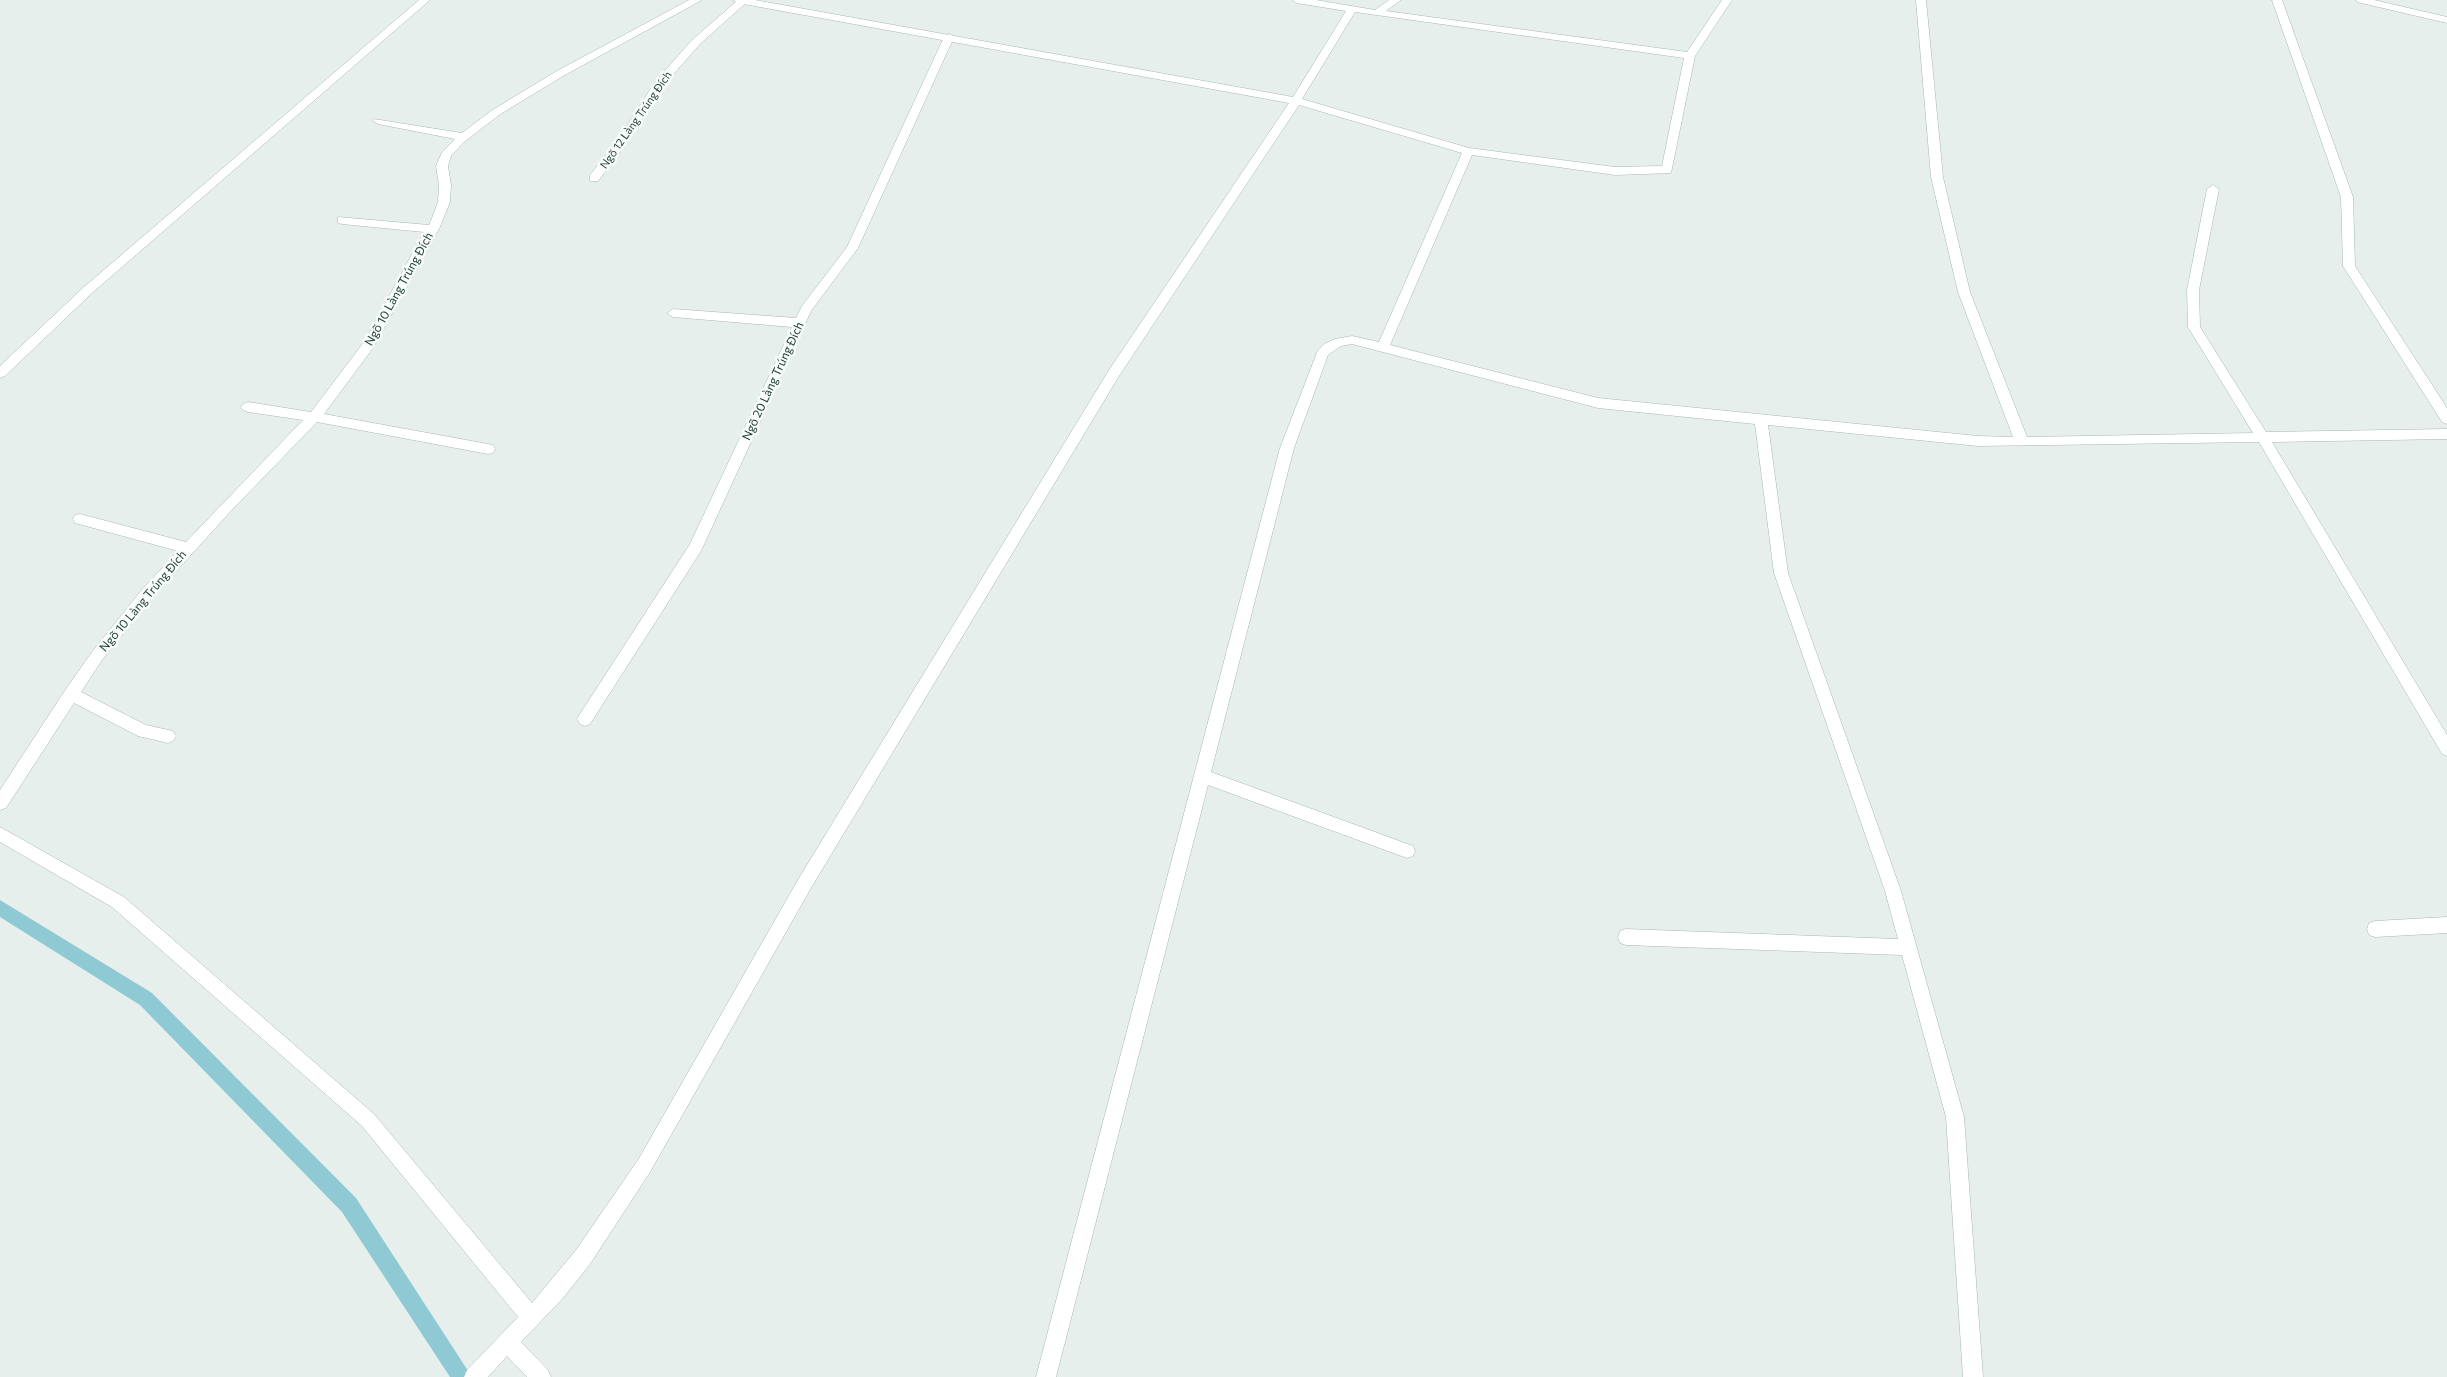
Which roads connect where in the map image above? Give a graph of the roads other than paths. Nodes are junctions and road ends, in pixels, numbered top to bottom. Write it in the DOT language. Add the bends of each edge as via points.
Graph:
graph roads {
  1 [pos="425,0"];
  2 [pos="697,0"];
  3 [pos="740,0"];
  4 [pos="1297,0"];
  5 [pos="1396,0"];
  6 [pos="1728,0"];
  7 [pos="1921,0"];
  8 [pos="2277,0"];
  9 [pos="2361,0"];
  10 [pos="1352,9"];
  11 [pos="1377,14"];
  12 [pos="2447,20"];
  13 [pos="948,37"];
  14 [pos="1690,56"];
  15 [pos="1296,101"];
  16 [pos="378,120"];
  17 [pos="464,137"];
  18 [pos="1468,150"];
  19 [pos="594,178"];
  20 [pos="2213,189"];
  21 [pos="342,220"];
  22 [pos="433,229"];
  23 [pos="673,313"];
  24 [pos="800,322"];
  25 [pos="1383,348"];
  26 [pos="0,373"];
  27 [pos="248,407"];
  28 [pos="314,417"];
  29 [pos="1761,419"];
  30 [pos="2447,419"];
  31 [pos="2447,434"];
  32 [pos="2262,437"];
  33 [pos="2022,442"];
  34 [pos="488,450"];
  35 [pos="80,519"];
  36 [pos="189,548"];
  37 [pos="71,694"];
  38 [pos="585,719"];
  39 [pos="168,736"];
  40 [pos="2447,749"];
  41 [pos="1203,776"];
  42 [pos="0,803"];
  43 [pos="0,834"];
  44 [pos="1407,851"];
  45 [pos="2447,925"];
  46 [pos="2375,929"];
  47 [pos="1626,937"];
  48 [pos="1908,947"];
  49 [pos="531,1317"];
  50 [pos="507,1342"];
  51 [pos="474,1377"];
  52 [pos="541,1377"];
  53 [pos="1046,1377"];
  54 [pos="1973,1377"];
  1 -- 26 [label="street" via="88,290"];
  2 -- 17 [label="street, Ngõ 10 Làng Trúng Đích" via="559,74"];
  3 -- 13 [label="street"];
  3 -- 19 [label="street, Ngõ 12 Làng Trúng Đích" via="696,42 659,84 620,145"];
  4 -- 10 [label="street"];
  5 -- 11 [label="street"];
  6 -- 14 [label="street"];
  7 -- 33 [label="street" via="1937,177 1964,292"];
  8 -- 30 [label="street" via="2346,197 2349,266"];
  9 -- 12 [label="street"];
  10 -- 11 [label="street"];
  10 -- 15 [label="street"];
  11 -- 14 [label="street"];
  13 -- 15 [label="street"];
  13 -- 24 [label="street, Ngõ 20 Làng Trúng Đích" via="852,248"];
  14 -- 18 [label="street" via="1667,170 1614,171"];
  15 -- 18 [label="street"];
  15 -- 49 [label="street" via="1114,372 804,883 644,1166 583,1257"];
  16 -- 17 [label="street"];
  17 -- 22 [label="street, Ngõ 10 Làng Trúng Đích" via="446,155 442,166 444,202"];
  18 -- 25 [label="street"];
  20 -- 32 [label="street" via="2193,290 2194,327"];
  21 -- 22 [label="street"];
  22 -- 28 [label="street, Ngõ 10 Làng Trúng Đích" via="369,344"];
  23 -- 24 [label="street"];
  24 -- 38 [label="street, Ngõ 20 Làng Trúng Đích" via="696,547"];
  25 -- 29 [label="street" via="1598,403"];
  25 -- 41 [label="street" via="1352,340 1328,346 1322,353 1288,448"];
  27 -- 28 [label="street"];
  28 -- 34 [label="street"];
  28 -- 36 [label="street, Ngõ 10 Làng Trúng Đích"];
  29 -- 33 [label="street" via="1978,441"];
  29 -- 48 [label="street" via="1781,573 1893,891"];
  31 -- 32 [label="street"];
  32 -- 33 [label="street"];
  32 -- 40 [label="street"];
  35 -- 36 [label="street"];
  36 -- 37 [label="street, Ngõ 10 Làng Trúng Đích" via="139,604"];
  37 -- 39 [label="street" via="143,731"];
  37 -- 42 [label="street, Ngõ 10 Làng Trúng Đích"];
  41 -- 44 [label="street"];
  41 -- 53 [label="street"];
  43 -- 49 [label="street" via="118,902 368,1120"];
  45 -- 46 [label="street"];
  47 -- 48 [label="street"];
  48 -- 54 [label="street" via="1955,1117"];
  49 -- 50 [label="street"];
  50 -- 51 [label="street"];
  50 -- 52 [label="street"];
}
